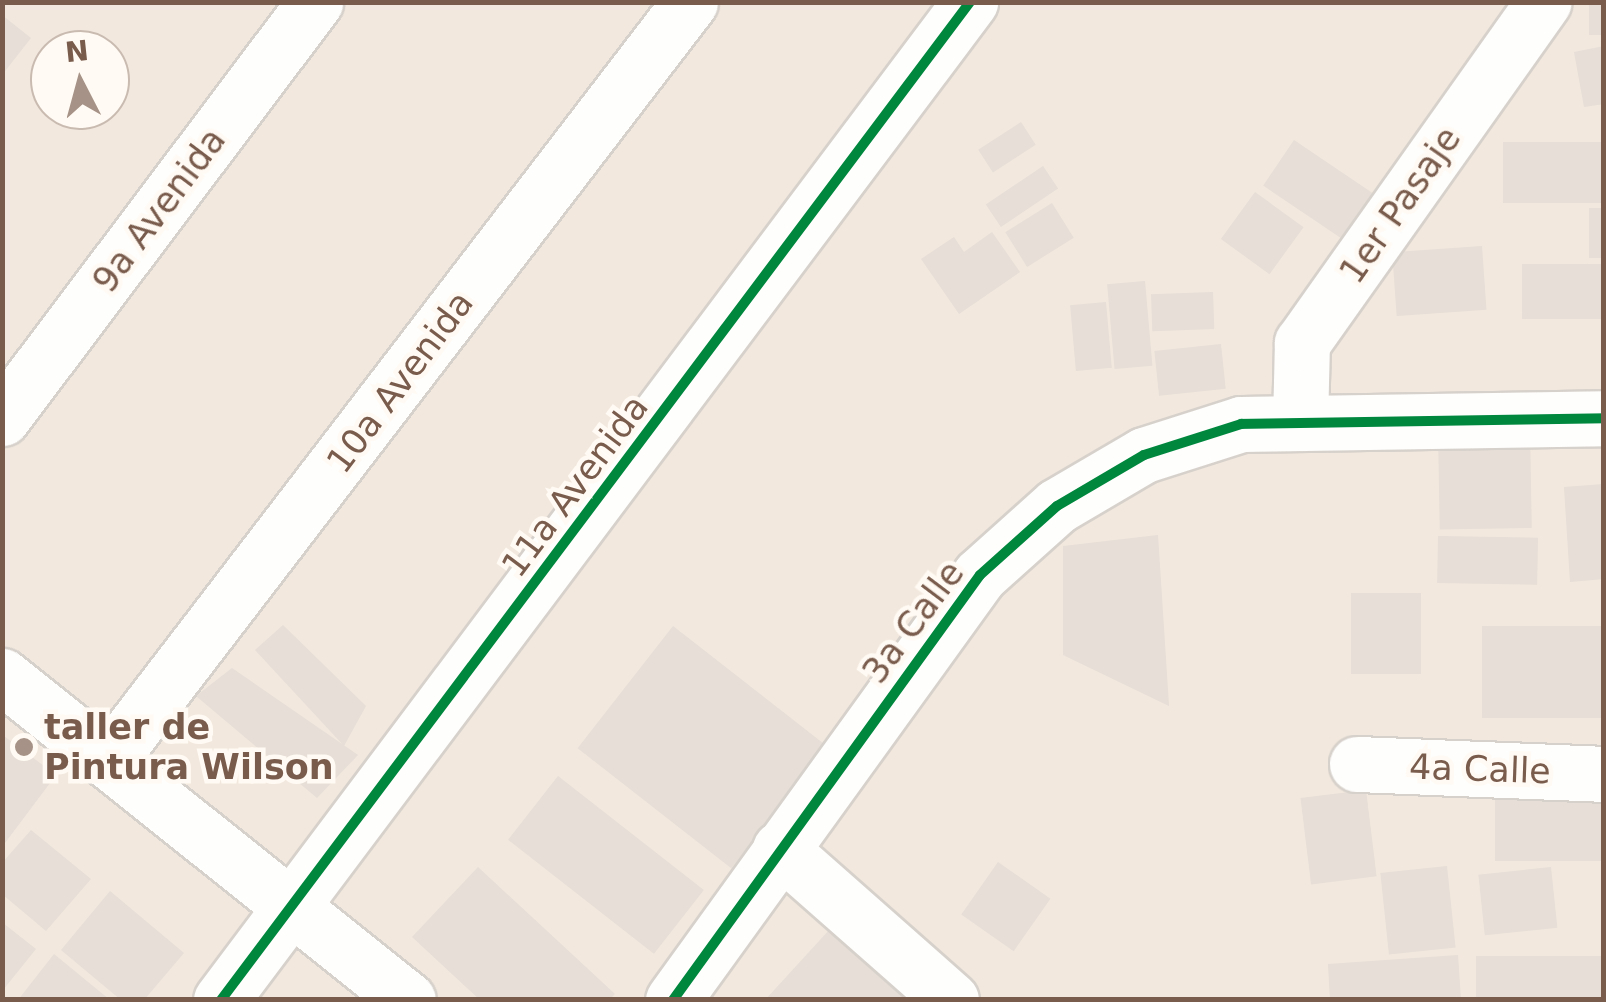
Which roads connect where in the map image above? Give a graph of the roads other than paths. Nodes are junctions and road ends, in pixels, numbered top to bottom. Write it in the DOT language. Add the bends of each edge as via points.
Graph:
graph roads {
  1 [pos="314,2"];
  2 [pos="690,2"];
  3 [pos="970,2"];
  4 [pos="1544,2"];
  5 [pos="2,418"];
  6 [pos="1604,418"];
  7 [pos="1300,423"];
  8 [pos="2,676"];
  9 [pos="109,760"];
  10 [pos="1357,764"];
  11 [pos="1604,774"];
  12 [pos="780,849"];
  13 [pos="295,906"];
  14 [pos="222,1000"];
  15 [pos="408,1000"];
  16 [pos="673,1000"];
  17 [pos="952,1000"];
  1 -- 5 [label="street, 9a Avenida"];
  2 -- 9 [label="street, 10a Avenida"];
  3 -- 13 [label="street, 11a Avenida"];
  4 -- 7 [label="street, 1er Pasaje" via="1302,343"];
  6 -- 7 [label="street, 3a Calle"];
  7 -- 12 [label="street, 3a Calle" via="1241,424 1144,455 1056,506 980,574"];
  8 -- 9 [label="street"];
  9 -- 13 [label="street"];
  10 -- 11 [label="street, 4a Calle"];
  12 -- 16 [label="street, 3a Calle"];
  12 -- 17 [label="street"];
  13 -- 14 [label="street, 11a Avenida"];
  13 -- 15 [label="street"];
}
